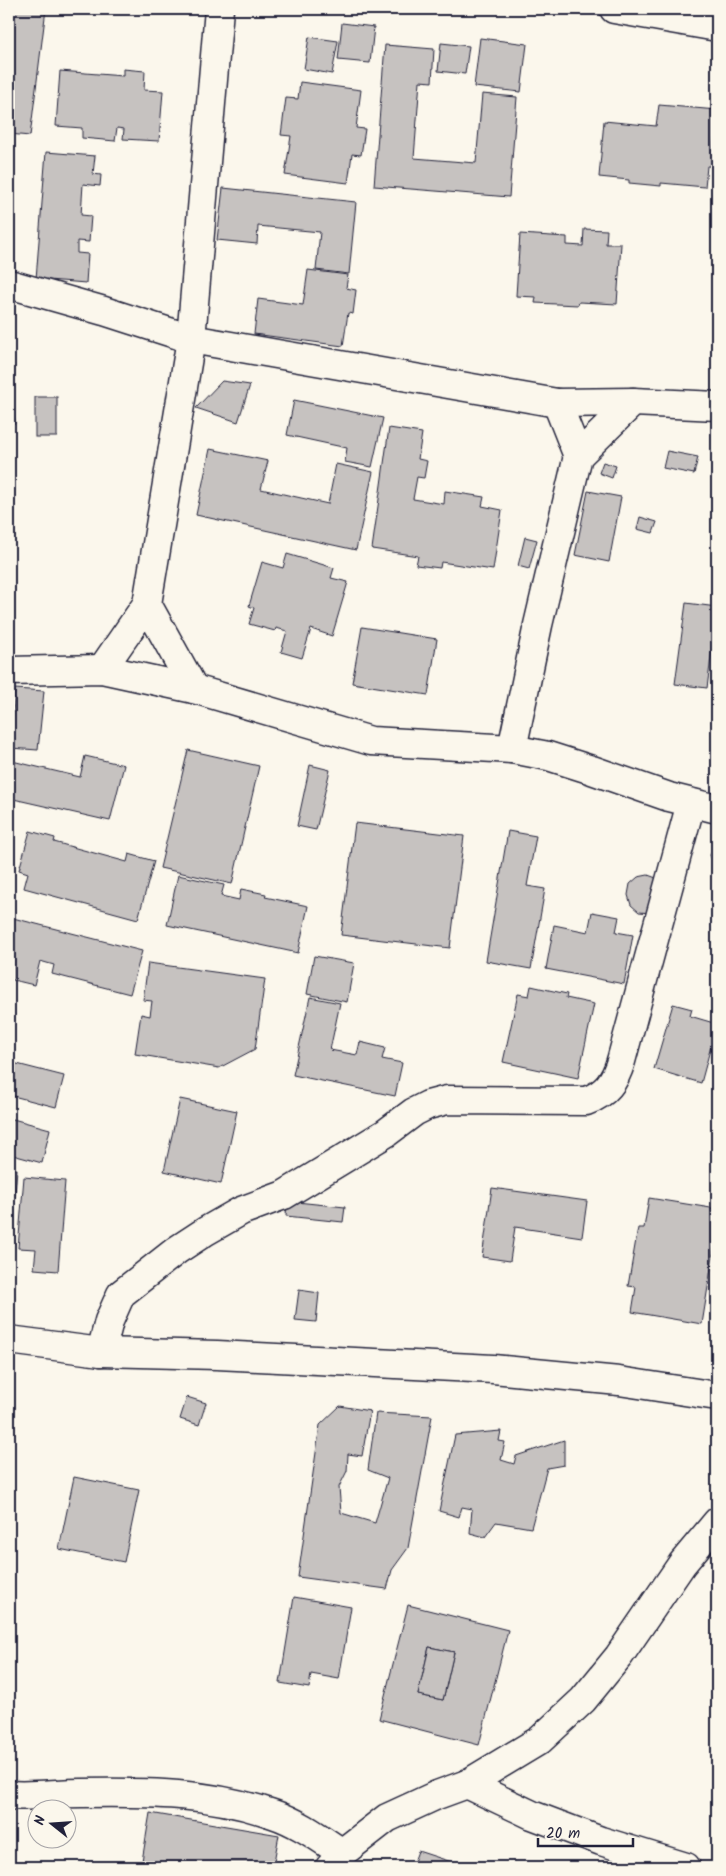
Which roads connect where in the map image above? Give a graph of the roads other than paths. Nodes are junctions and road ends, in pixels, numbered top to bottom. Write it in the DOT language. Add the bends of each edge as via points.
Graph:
graph roads {
  1 [pos="220,9"];
  2 [pos="614,9"];
  3 [pos="717,27"];
  4 [pos="9,284"];
  5 [pos="192,339"];
  6 [pos="633,402"];
  7 [pos="557,403"];
  8 [pos="717,406"];
  9 [pos="578,456"];
  10 [pos="147,604"];
  11 [pos="102,668"];
  12 [pos="9,671"];
  13 [pos="194,689"];
  14 [pos="512,749"];
  15 [pos="691,803"];
  16 [pos="717,809"];
  17 [pos="9,1340"];
  18 [pos="101,1352"];
  19 [pos="717,1396"];
  20 [pos="717,1522"];
  21 [pos="467,1784"];
  22 [pos="9,1795"];
  23 [pos="336,1860"];
  24 [pos="686,1867"];
  1 -- 5 [label="street"];
  2 -- 3 [label="street"];
  4 -- 5 [label="street"];
  5 -- 7 [label="street"];
  5 -- 10 [label="street"];
  6 -- 7 [label="street"];
  6 -- 8 [label="street"];
  6 -- 9 [label="street"];
  7 -- 9 [label="street"];
  9 -- 14 [label="street"];
  10 -- 11 [label="street"];
  10 -- 13 [label="street"];
  11 -- 12 [label="street"];
  11 -- 13 [label="street"];
  13 -- 14 [label="street" via="371,741"];
  14 -- 15 [label="street" via="548,756"];
  15 -- 16 [label="street"];
  15 -- 18 [label="street" via="621,1061 608,1088 586,1101 447,1100 414,1112 386,1133 284,1195 241,1212 177,1250 121,1294 111,1314"];
  17 -- 18 [label="street"];
  18 -- 19 [label="street" via="493,1369 619,1381"];
  20 -- 21 [label="street" via="682,1564 619,1656 583,1700 540,1740"];
  21 -- 23 [label="street" via="387,1818"];
  21 -- 24 [label="street" via="532,1815 601,1841"];
  22 -- 23 [label="street" via="152,1792 204,1797 274,1814 307,1831"];
}
